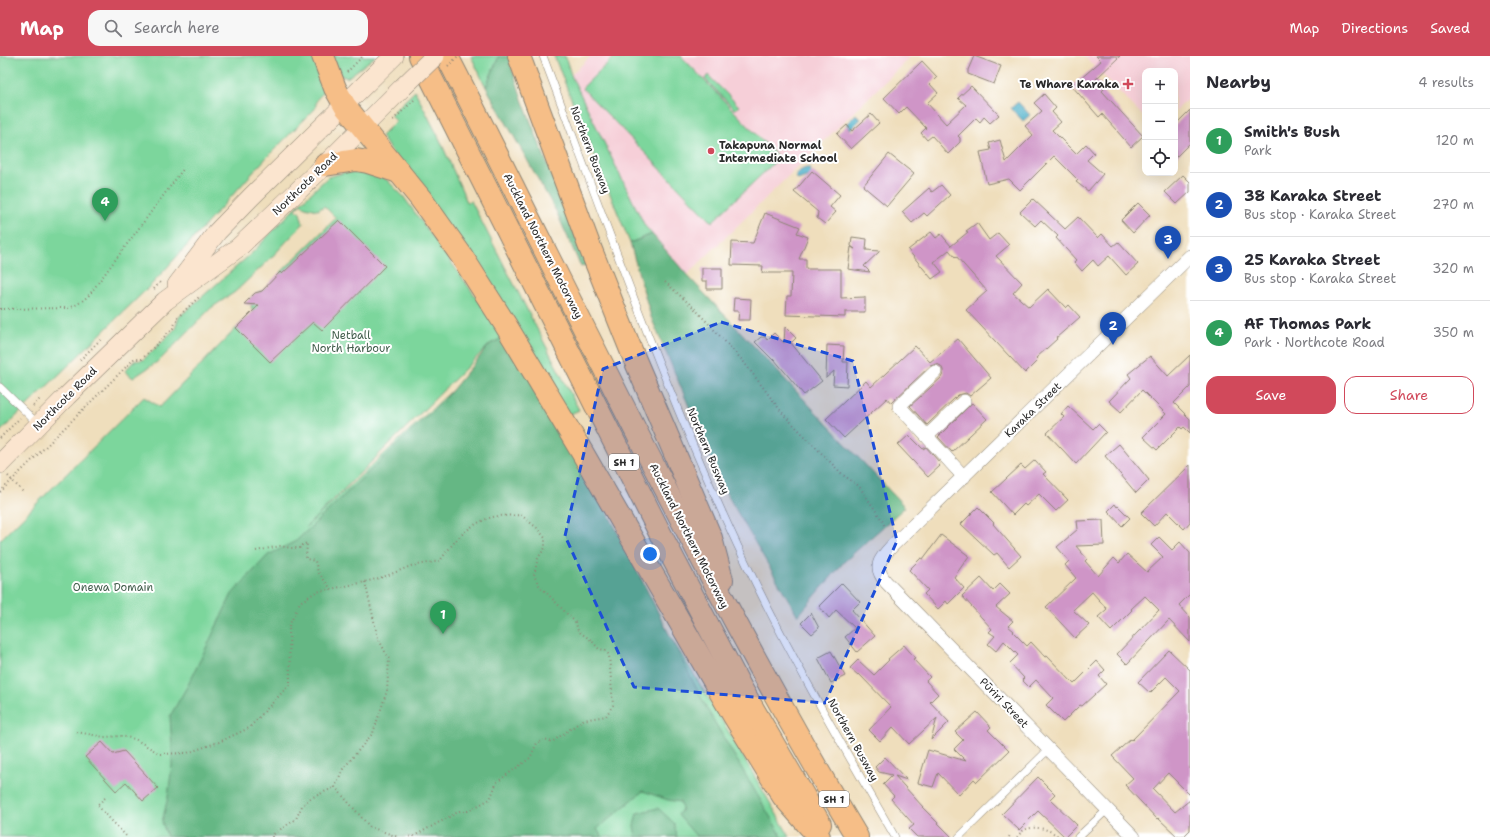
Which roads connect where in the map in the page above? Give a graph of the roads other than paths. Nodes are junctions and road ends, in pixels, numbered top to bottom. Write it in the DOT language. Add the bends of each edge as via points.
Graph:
graph roads {
  1 [pos="323,56"];
  2 [pos="420,56"];
  3 [pos="435,56"];
  4 [pos="447,56"];
  5 [pos="518,56"];
  6 [pos="543,56"];
  7 [pos="392,58"];
  8 [pos="345,106"];
  9 [pos="362,127"];
  10 [pos="325,165"];
  11 [pos="399,172"];
  12 [pos="1190,256"];
  13 [pos="165,301"];
  14 [pos="935,372"];
  15 [pos="0,387"];
  16 [pos="964,401"];
  17 [pos="39,425"];
  18 [pos="926,436"];
  19 [pos="0,464"];
  20 [pos="964,477"];
  21 [pos="878,566"];
  22 [pos="732,618"];
  23 [pos="1049,749"];
  24 [pos="1108,809"];
  25 [pos="819,837"];
  26 [pos="828,837"];
  27 [pos="857,837"];
  28 [pos="895,837"];
  29 [pos="958,837"];
  30 [pos="1078,837"];
  31 [pos="1134,837"];
  1 -- 8 [label="highway"];
  2 -- 26 [label="highway, SH 1" via="672,557 742,690"];
  3 -- 9 [label="main road, Northcote Road, bridge"];
  4 -- 22 [label="highway, Auckland Northern Motorway / SH 1"];
  5 -- 22 [label="highway" via="635,360 711,538"];
  6 -- 28 [label="lane, Northern Busway" via="660,366 710,483 779,629"];
  7 -- 8 [label="main road, Northcote Road"];
  8 -- 9 [label="highway"];
  8 -- 13 [label="main road, Northcote Road" via="217,232"];
  9 -- 10 [label="main road, Northcote Road"];
  9 -- 11 [label="highway"];
  10 -- 11 [label="highway" via="356,160"];
  10 -- 13 [label="main road, Northcote Road" via="239,247"];
  11 -- 25 [label="highway" via="457,250 505,324 783,796"];
  12 -- 20 [label="street, Karaka Street"];
  13 -- 17 [label="main road, Northcote Road"];
  14 -- 18 [label="street" via="899,406"];
  15 -- 17 [label="lane"];
  16 -- 18 [label="street"];
  17 -- 19 [label="main road, Northcote Road"];
  18 -- 20 [label="street"];
  20 -- 21 [label="street, Karaka Street" via="893,545"];
  21 -- 23 [label="street, Pūriri Street" via="886,582"];
  22 -- 27 [label="highway, Auckland Northern Motorway / SH 1"];
  23 -- 24 [label="street, Pūriri Street"];
  23 -- 29 [label="lane"];
  24 -- 30 [label="lane"];
  24 -- 31 [label="street, Pūriri Street"];
}
